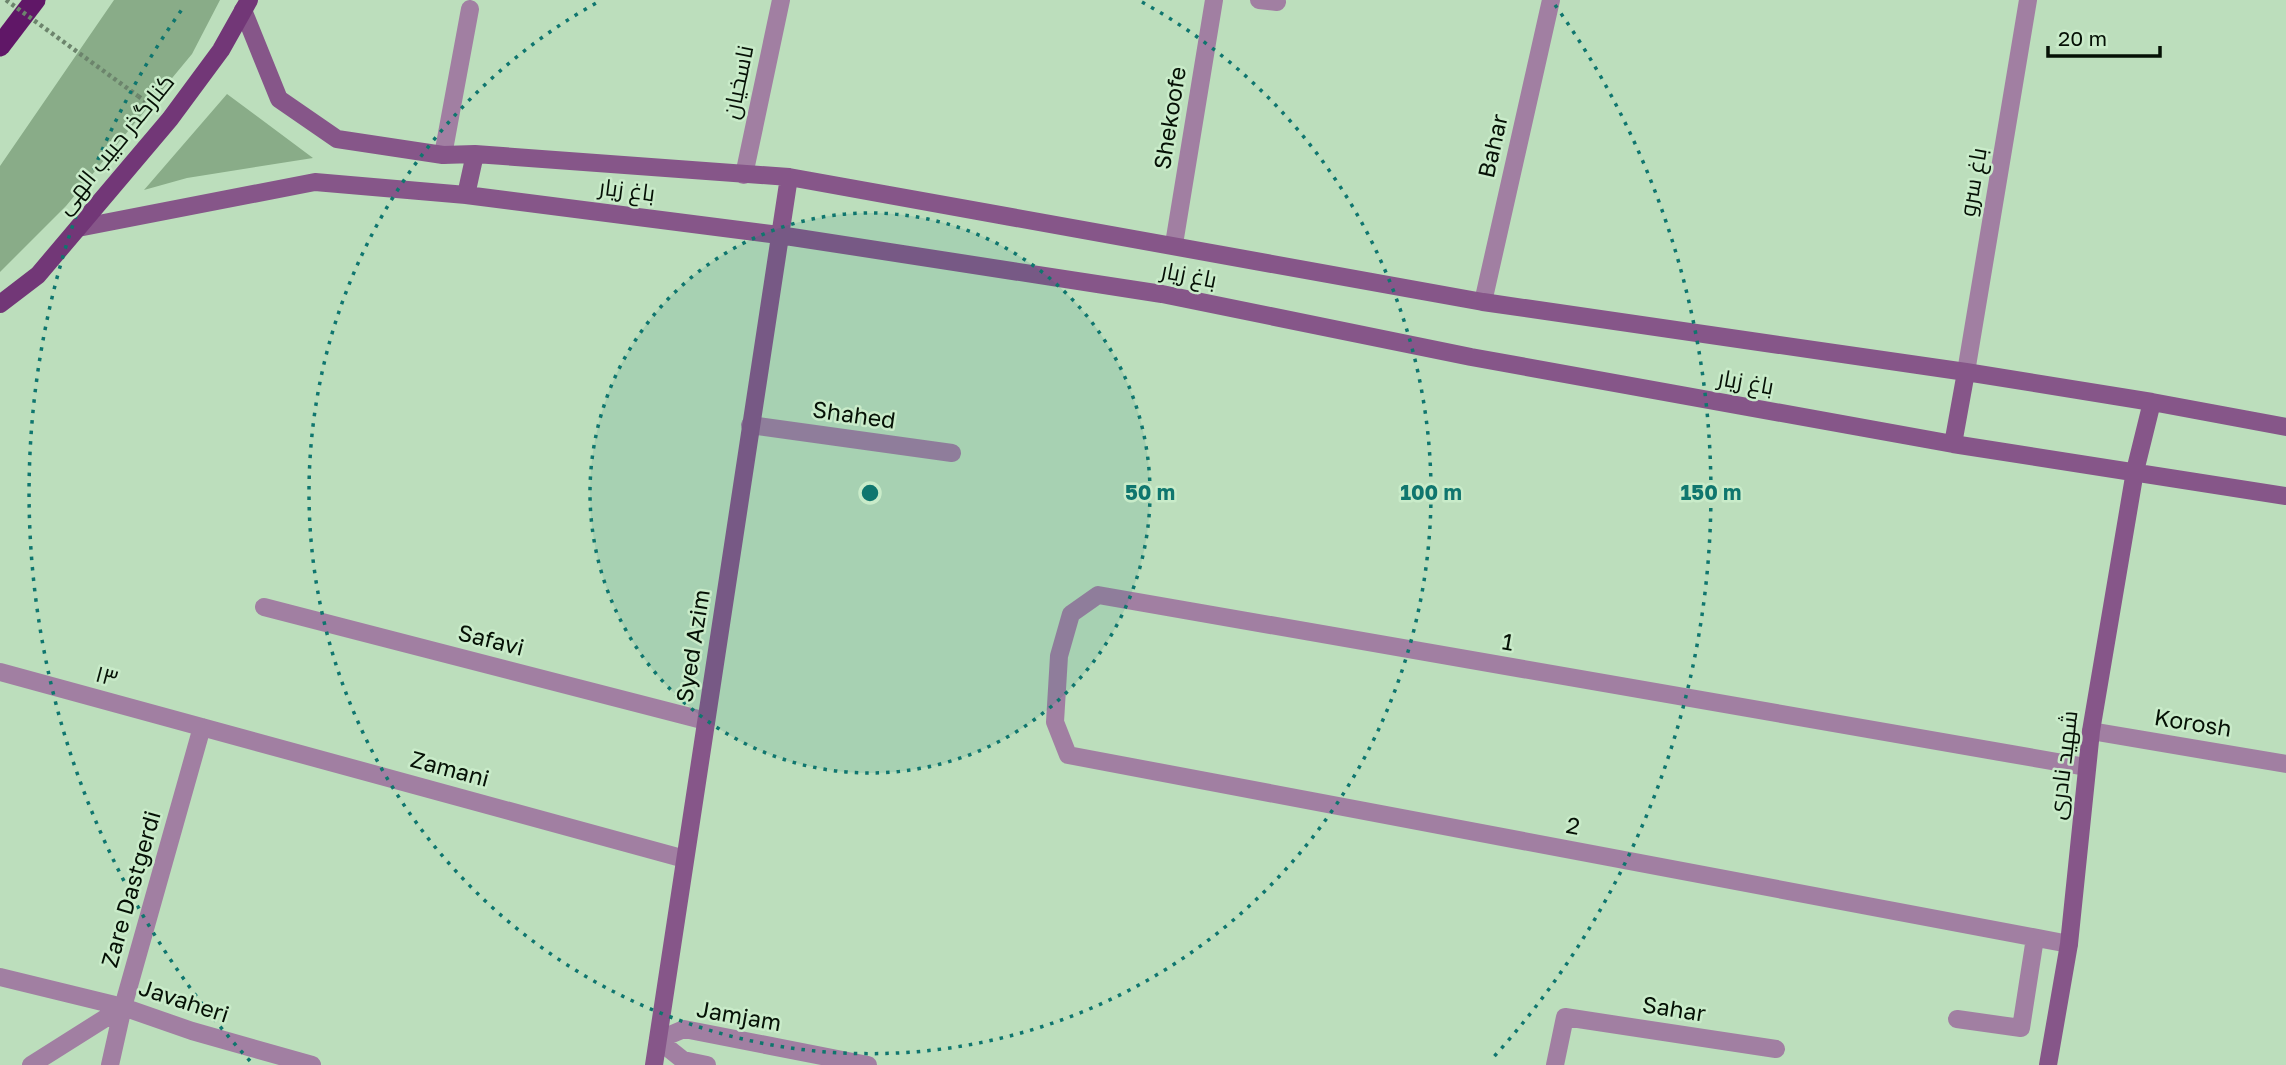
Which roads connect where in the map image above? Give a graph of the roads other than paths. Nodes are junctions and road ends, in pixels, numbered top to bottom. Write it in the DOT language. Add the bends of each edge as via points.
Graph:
graph roads {
  1 [pos="35,0"];
  2 [pos="781,0"];
  3 [pos="1214,0"];
  4 [pos="1551,0"];
  5 [pos="2028,0"];
  6 [pos="246,5"];
  7 [pos="470,9"];
  8 [pos="0,46"];
  9 [pos="474,154"];
  10 [pos="443,155"];
  11 [pos="744,175"];
  12 [pos="789,177"];
  13 [pos="466,195"];
  14 [pos="78,228"];
  15 [pos="779,235"];
  16 [pos="1174,244"];
  17 [pos="1483,302"];
  18 [pos="0,304"];
  19 [pos="1965,372"];
  20 [pos="2152,402"];
  21 [pos="750,425"];
  22 [pos="2286,427"];
  23 [pos="1954,444"];
  24 [pos="952,453"];
  25 [pos="2135,471"];
  26 [pos="2286,496"];
  27 [pos="264,607"];
  28 [pos="0,672"];
  29 [pos="706,721"];
  30 [pos="202,727"];
  31 [pos="2091,731"];
  32 [pos="1068,755"];
  33 [pos="2286,764"];
  34 [pos="2086,767"];
  35 [pos="685,859"];
  36 [pos="2035,938"];
  37 [pos="2069,944"];
  38 [pos="0,977"];
  39 [pos="123,1007"];
  40 [pos="1957,1019"];
  41 [pos="658,1040"];
  42 [pos="1776,1049"];
  43 [pos="31,1065"];
  44 [pos="110,1065"];
  45 [pos="312,1065"];
  46 [pos="654,1065"];
  47 [pos="706,1065"];
  48 [pos="868,1065"];
  49 [pos="1555,1065"];
  50 [pos="2048,1065"];
  1 -- 8 [label="highway"];
  2 -- 11 [label="street, ناسخیان"];
  3 -- 16 [label="street, Shekoofe"];
  4 -- 17 [label="street, Bahar"];
  5 -- 19 [label="street, باغ سرو"];
  6 -- 10 [label="street, باغ زیار" via="279,99 337,139"];
  6 -- 14 [label="main road, کنارگذر حبیب الهی" via="221,50 170,119"];
  7 -- 10 [label="street"];
  9 -- 10 [label="street, باغ زیار"];
  9 -- 11 [label="street, باغ زیار"];
  9 -- 13 [label="street"];
  11 -- 12 [label="street, باغ زیار"];
  12 -- 15 [label="street, Syed Azim"];
  12 -- 16 [label="street, باغ زیار"];
  13 -- 14 [label="street, باغ زیار" via="315,182"];
  13 -- 15 [label="street, باغ زیار"];
  14 -- 18 [label="main road, کنارگذر حبیب الهی" via="38,275"];
  15 -- 21 [label="street, Syed Azim"];
  15 -- 23 [label="street, باغ زیار" via="1162,294 1471,357"];
  16 -- 17 [label="street, باغ زیار"];
  17 -- 19 [label="street, باغ زیار"];
  19 -- 20 [label="street, باغ زیار"];
  19 -- 23 [label="street"];
  20 -- 22 [label="street, باغ زیار"];
  20 -- 25 [label="street, شهید نادری"];
  21 -- 24 [label="street, Shahed"];
  21 -- 29 [label="street, Syed Azim"];
  23 -- 25 [label="street, باغ زیار"];
  25 -- 26 [label="street, باغ زیار"];
  25 -- 31 [label="street, شهید نادری"];
  27 -- 29 [label="street, Safavi"];
  28 -- 30 [label="street, ۱۳"];
  29 -- 35 [label="street, Syed Azim"];
  30 -- 35 [label="street, Zamani"];
  30 -- 39 [label="street, Zare Dastgerdi"];
  31 -- 33 [label="street, Korosh"];
  31 -- 34 [label="street, شهید نادری"];
  32 -- 34 [label="street, 1" via="1055,722 1059,656 1072,614 1098,596"];
  32 -- 36 [label="street, 2"];
  34 -- 37 [label="street, شهید نادری"];
  35 -- 41 [label="street, Syed Azim"];
  36 -- 37 [label="street, 2"];
  36 -- 40 [label="street" via="2021,1028"];
  37 -- 50 [label="street, شهید نادری"];
  38 -- 39 [label="street, Javaheri"];
  39 -- 43 [label="street"];
  39 -- 44 [label="street, Zare Dastgerdi"];
  39 -- 45 [label="street, Javaheri"];
  41 -- 46 [label="street, Syed Azim"];
  41 -- 47 [label="street" via="683,1060"];
  41 -- 48 [label="street, Jamjam" via="684,1029"];
  42 -- 49 [label="street, Sahar" via="1565,1017"];
}
